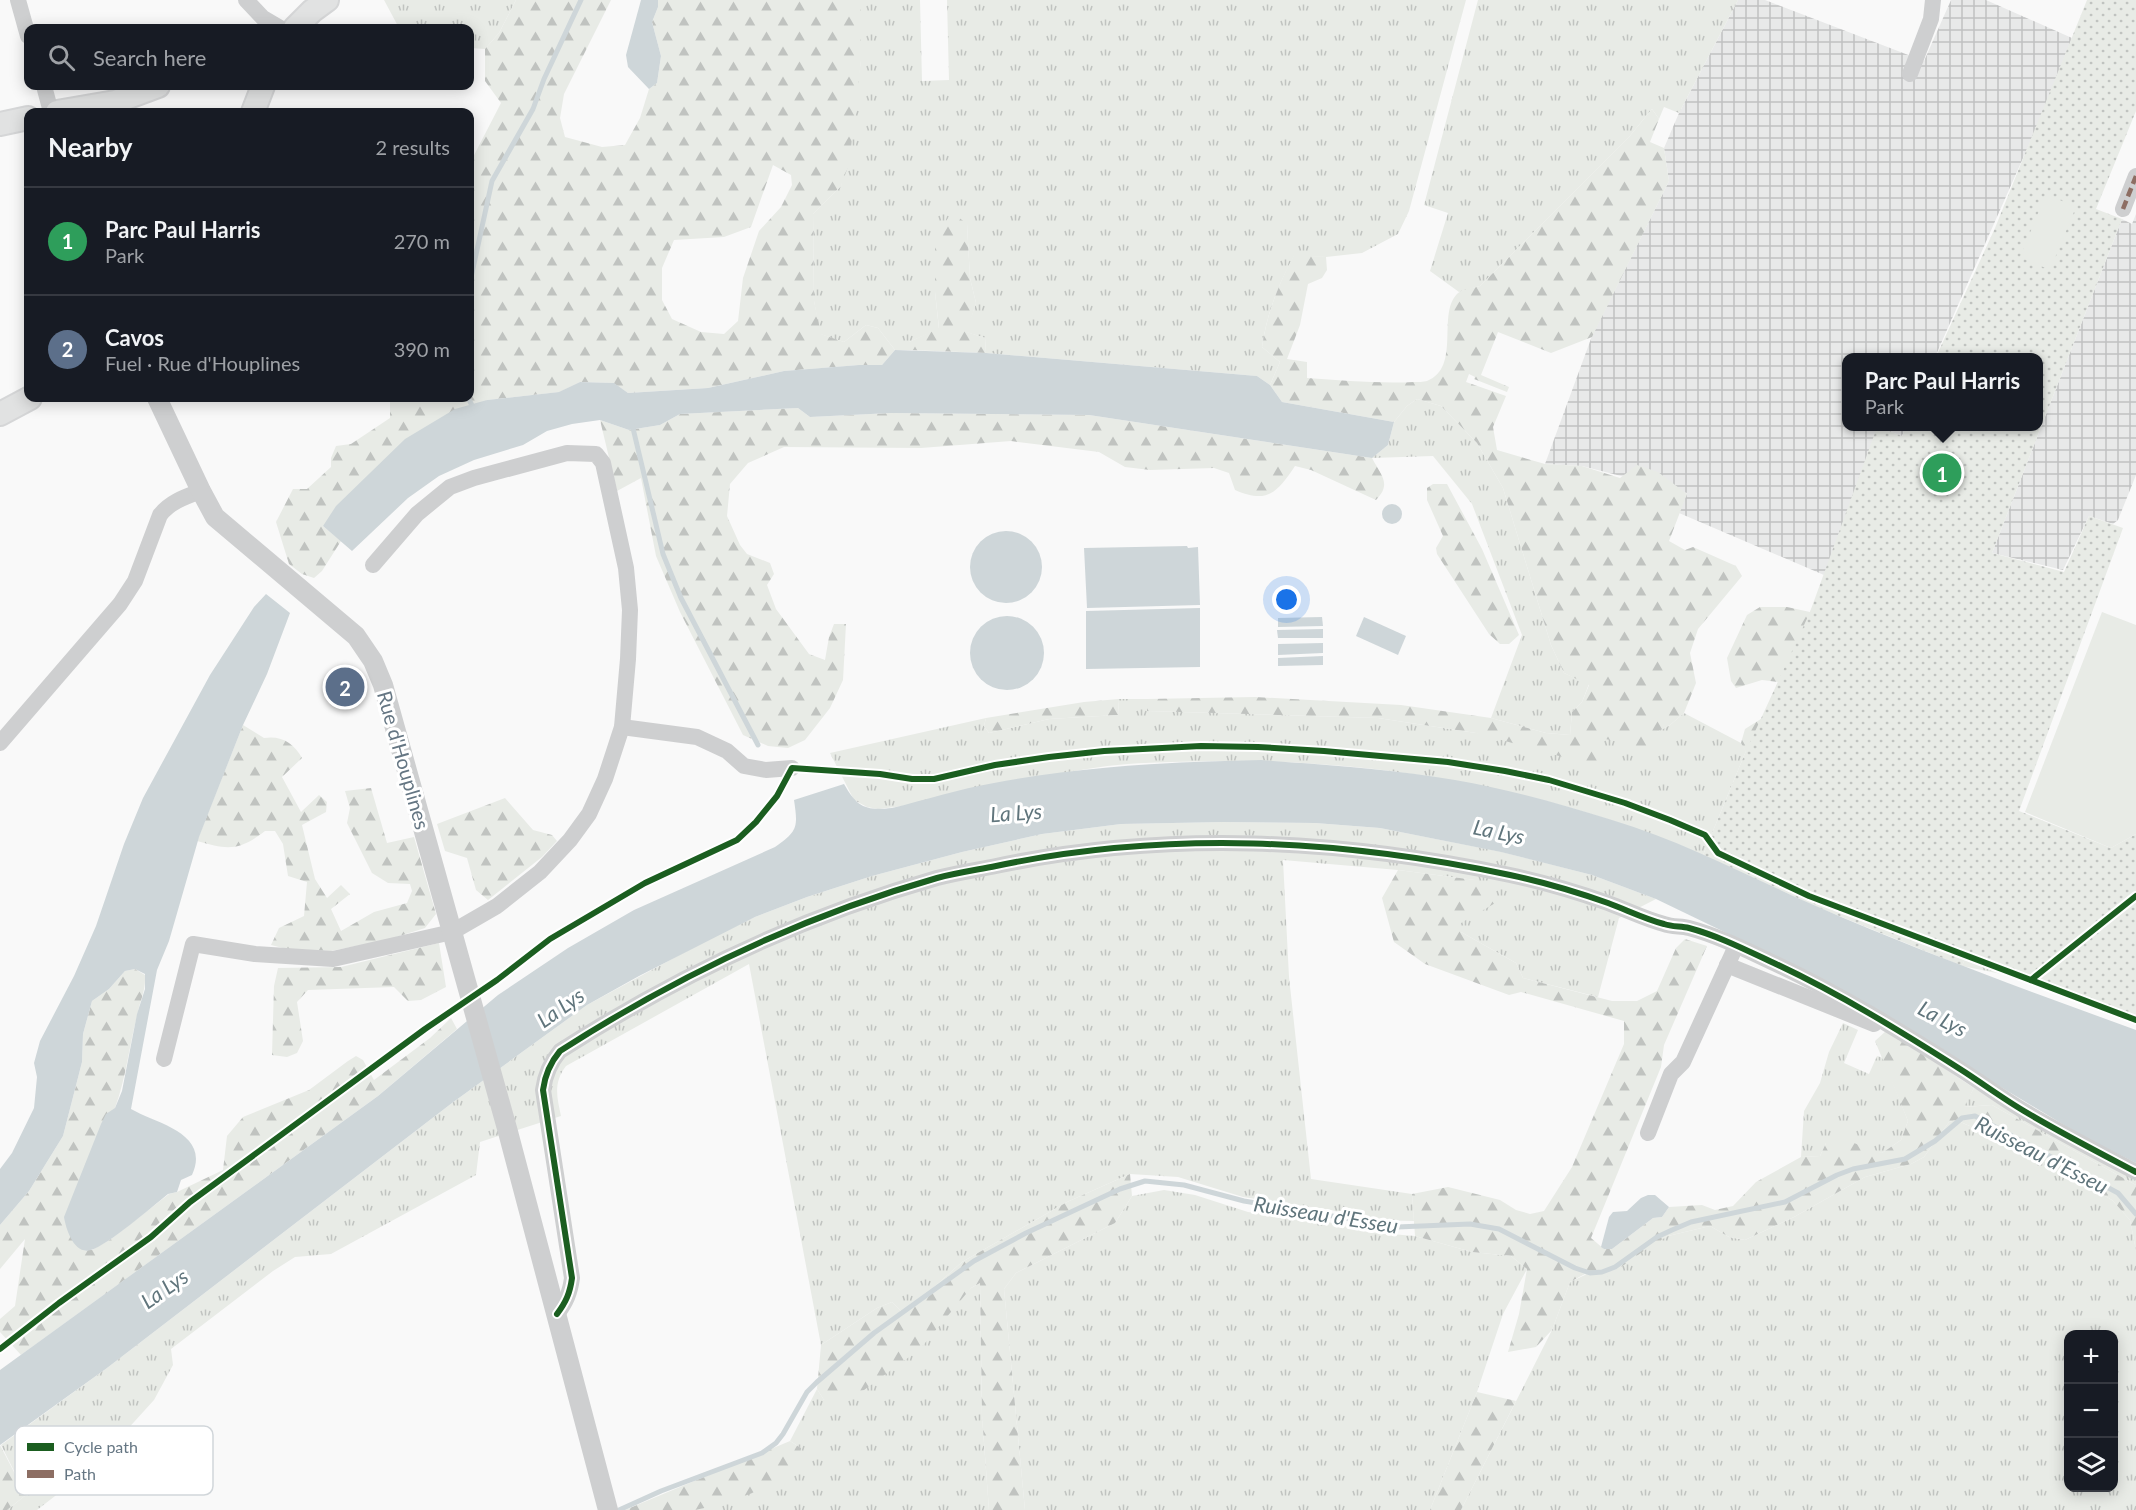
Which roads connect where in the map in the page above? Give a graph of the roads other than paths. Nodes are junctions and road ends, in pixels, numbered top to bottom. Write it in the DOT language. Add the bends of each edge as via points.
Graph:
graph roads {
  1 [pos="18,0"];
  2 [pos="246,0"];
  3 [pos="1933,0"];
  4 [pos="319,6"];
  5 [pos="25,24"];
  6 [pos="273,24"];
  7 [pos="299,24"];
  8 [pos="1910,74"];
  9 [pos="45,90"];
  10 [pos="148,90"];
  11 [pos="261,90"];
  12 [pos="50,108"];
  13 [pos="80,108"];
  14 [pos="254,108"];
  15 [pos="24,119"];
  16 [pos="0,124"];
  17 [pos="2136,176"];
  18 [pos="2123,209"];
  19 [pos="24,401"];
  20 [pos="159,402"];
  21 [pos="0,414"];
  22 [pos="201,491"];
  23 [pos="374,565"];
  24 [pos="622,727"];
  25 [pos="0,743"];
  26 [pos="792,768"];
  27 [pos="452,932"];
  28 [pos="1736,946"];
  29 [pos="1727,965"];
  30 [pos="1887,1024"];
  31 [pos="164,1059"];
  32 [pos="1648,1133"];
  33 [pos="2132,1170"];
  34 [pos="557,1314"];
  35 [pos="608,1510"];
  1 -- 5 [label="street"];
  2 -- 6 [label="street"];
  3 -- 8 [label="street" via="1931,19"];
  4 -- 7 [label="main road"];
  9 -- 12 [label="street"];
  10 -- 13 [label="main road" via="115,102"];
  11 -- 14 [label="main road"];
  15 -- 16 [label="main road"];
  17 -- 18 [label="street"];
  19 -- 21 [label="main road"];
  20 -- 22 [label="street, Rue d'Houplines"];
  22 -- 25 [label="street" via="173,503 160,515 135,581 120,604"];
  22 -- 27 [label="street, Rue d'Houplines" via="224,525 356,636 373,661 391,708"];
  23 -- 24 [label="street" via="417,514 450,487 567,453 596,454 603,463 627,578 630,620"];
  24 -- 26 [label="street" via="697,737 727,750 744,766 766,770"];
  24 -- 27 [label="street" via="589,814 570,840 540,872 497,906"];
  27 -- 31 [label="street" via="333,959 255,954 193,944"];
  27 -- 34 [label="street, Rue d'Houplines"];
  28 -- 29 [label="street"];
  28 -- 30 [label="street" via="1845,998"];
  28 -- 34 [label="street" via="1686,927 1665,925 1596,899 1515,876 1336,847 1258,843 1125,847 1032,858 940,877 774,935 685,977 560,1051 551,1062 543,1090 572,1278 566,1303"];
  29 -- 30 [label="street" via="1870,1023"];
  29 -- 32 [label="street" via="1683,1062 1671,1074"];
  30 -- 33 [label="street" via="2022,1109"];
  34 -- 35 [label="street, Rue d'Houplines"];
}
